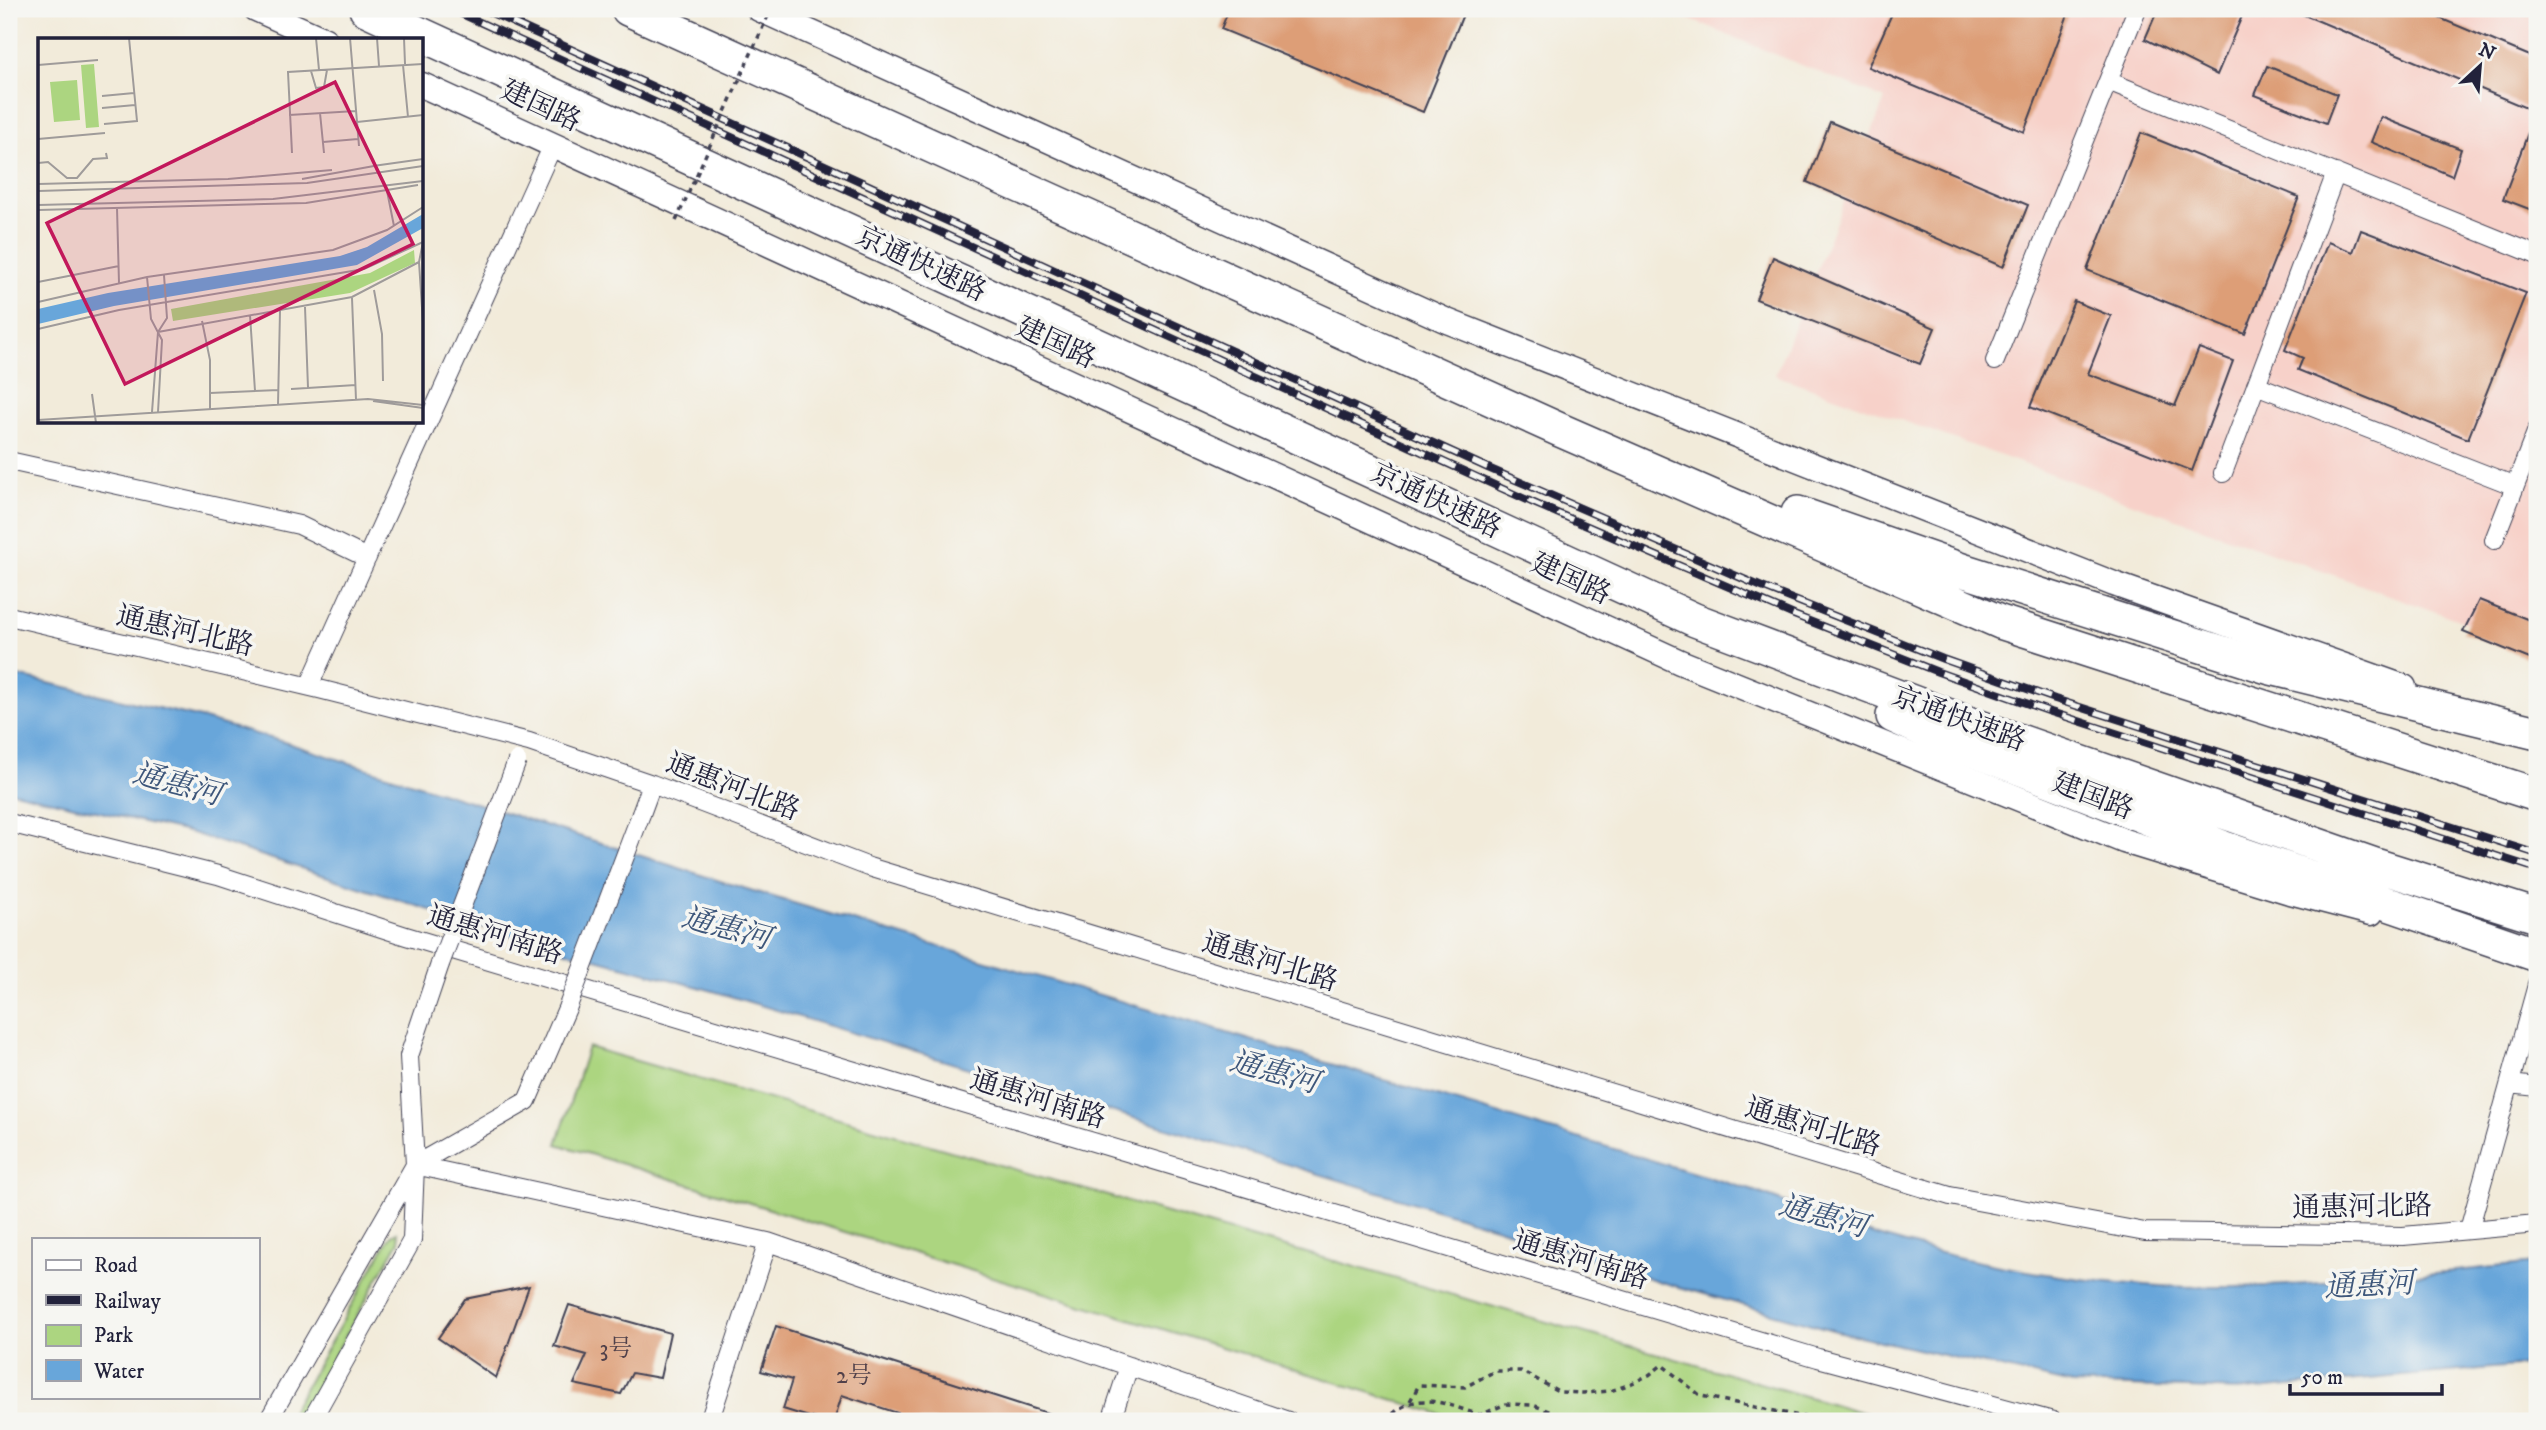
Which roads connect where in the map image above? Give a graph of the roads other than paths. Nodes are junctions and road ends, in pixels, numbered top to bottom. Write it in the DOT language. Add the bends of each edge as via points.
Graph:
graph roads {
  1 [pos="256,9"];
  2 [pos="366,9"];
  3 [pos="628,9"];
  4 [pos="759,9"];
  5 [pos="2137,9"];
  6 [pos="321,38"];
  7 [pos="2108,81"];
  8 [pos="424,86"];
  9 [pos="553,145"];
  10 [pos="2336,173"];
  11 [pos="2537,255"];
  12 [pos="1995,361"];
  13 [pos="2256,385"];
  14 [pos="1560,430"];
  15 [pos="2537,430"];
  16 [pos="9,461"];
  17 [pos="2223,473"];
  18 [pos="2515,486"];
  19 [pos="2494,540"];
  20 [pos="367,558"];
  21 [pos="9,617"];
  22 [pos="1695,620"];
  23 [pos="309,687"];
  24 [pos="2535,733"];
  25 [pos="529,742"];
  26 [pos="652,784"];
  27 [pos="2537,794"];
  28 [pos="9,823"];
  29 [pos="2537,916"];
  30 [pos="2537,956"];
  31 [pos="2537,985"];
  32 [pos="2510,1084"];
  33 [pos="2537,1087"];
  34 [pos="415,1165"];
  35 [pos="2537,1224"];
  36 [pos="2469,1230"];
  37 [pos="768,1242"];
  38 [pos="1129,1366"];
  39 [pos="268,1421"];
  40 [pos="311,1421"];
  41 [pos="712,1421"];
  42 [pos="1111,1421"];
  43 [pos="1288,1421"];
  44 [pos="2053,1421"];
  1 -- 6 [label="main road"];
  2 -- 22 [label="highway, 京通快速路"];
  3 -- 14 [label="highway"];
  4 -- 24 [label="main road" via="1447,321 2114,584"];
  5 -- 7 [label="street"];
  7 -- 10 [label="street"];
  7 -- 12 [label="street"];
  8 -- 9 [label="main road, 建国路"];
  9 -- 20 [label="street"];
  9 -- 30 [label="main road, 建国路" via="1680,662 2124,841 2290,892"];
  10 -- 11 [label="street"];
  10 -- 13 [label="street"];
  13 -- 17 [label="street"];
  13 -- 18 [label="street"];
  14 -- 24 [label="highway" via="1965,571 2271,668"];
  14 -- 27 [label="highway" via="2000,622"];
  15 -- 18 [label="street"];
  16 -- 20 [label="street" via="299,525"];
  18 -- 19 [label="street"];
  20 -- 23 [label="street"];
  21 -- 23 [label="street, 通惠河北路"];
  22 -- 29 [label="highway, 京通快速路" via="1968,723 2365,862"];
  22 -- 30 [label="highway" via="1934,735 2222,847"];
  23 -- 25 [label="street, 通惠河北路"];
  25 -- 26 [label="street, 通惠河北路"];
  25 -- 34 [label="street, bridge" via="517,761 409,1056"];
  26 -- 34 [label="street, bridge" via="527,1101"];
  26 -- 36 [label="street, 通惠河北路" via="869,867 1950,1196 2144,1232 2403,1236"];
  28 -- 44 [label="street, 通惠河南路" via="218,875 406,936 1818,1359"];
  31 -- 32 [label="street"];
  32 -- 33 [label="street"];
  32 -- 36 [label="street"];
  34 -- 37 [label="street"];
  34 -- 39 [label="street"];
  34 -- 40 [label="street" via="412,1240"];
  35 -- 36 [label="street, 通惠河北路"];
  37 -- 38 [label="street"];
  37 -- 41 [label="street"];
  38 -- 42 [label="street"];
  38 -- 43 [label="street"];
}
